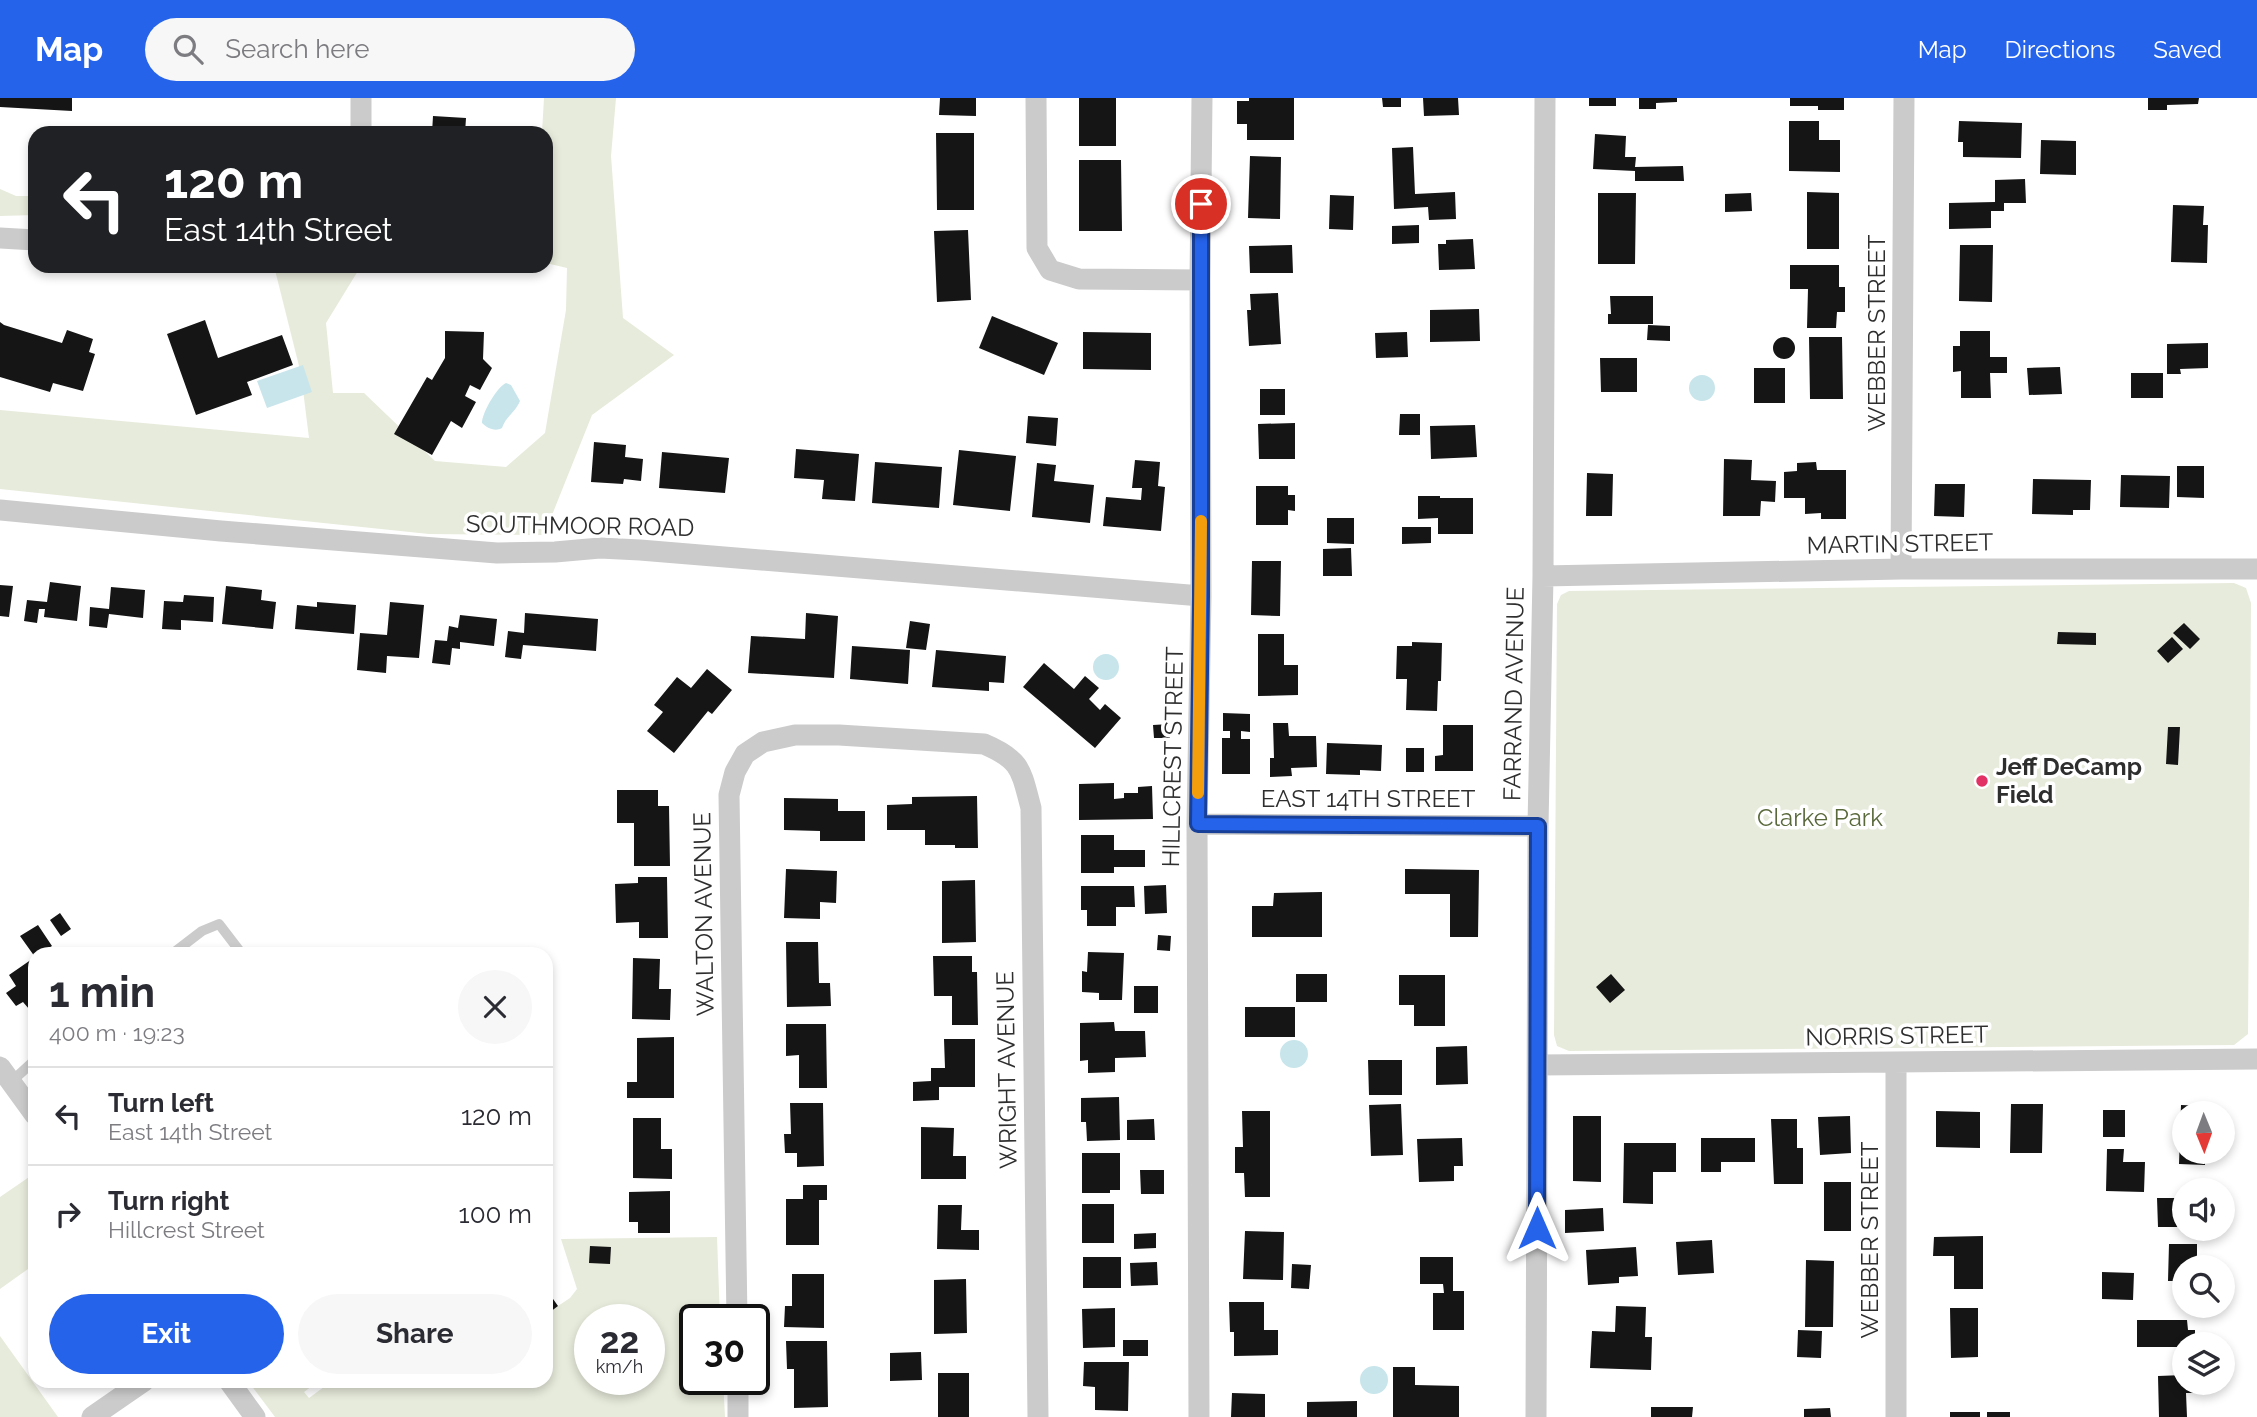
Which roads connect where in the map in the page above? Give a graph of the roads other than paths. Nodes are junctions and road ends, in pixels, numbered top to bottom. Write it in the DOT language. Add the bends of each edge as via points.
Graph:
graph roads {
  1 [pos="362,98"];
  2 [pos="1036,98"];
  3 [pos="1202,98"];
  4 [pos="1545,98"];
  5 [pos="1904,98"];
  6 [pos="361,126"];
  7 [pos="0,239"];
  8 [pos="28,240"];
  9 [pos="1200,280"];
  10 [pos="0,510"];
  11 [pos="1901,569"];
  12 [pos="2257,569"];
  13 [pos="1543,576"];
  14 [pos="1201,596"];
  15 [pos="984,744"];
  16 [pos="1198,824"];
  17 [pos="1538,826"];
  18 [pos="181,947"];
  19 [pos="237,947"];
  20 [pos="2257,1059"];
  21 [pos="28,1063"];
  22 [pos="1896,1063"];
  23 [pos="1538,1065"];
  24 [pos="6,1074"];
  25 [pos="28,1105"];
  26 [pos="737,1304"];
  27 [pos="134,1388"];
  28 [pos="234,1388"];
  29 [pos="738,1395"];
  30 [pos="92,1417"];
  31 [pos="255,1417"];
  32 [pos="738,1417"];
  33 [pos="1038,1417"];
  34 [pos="1199,1417"];
  35 [pos="1536,1417"];
  36 [pos="1896,1417"];
  1 -- 6 [label="street"];
  2 -- 9 [label="street" via="1037,248 1050,270 1079,279"];
  3 -- 9 [label="street, HILLCREST STREET"];
  4 -- 13 [label="street, FARRAND AVENUE"];
  5 -- 11 [label="street, WEBBER STREET"];
  7 -- 8 [label="street"];
  9 -- 14 [label="street, HILLCREST STREET"];
  10 -- 14 [label="street, SOUTHMOOR ROAD" via="497,553 640,550"];
  11 -- 12 [label="street, MARTIN STREET"];
  11 -- 13 [label="street, MARTIN STREET"];
  13 -- 17 [label="street, FARRAND AVENUE"];
  14 -- 16 [label="street, HILLCREST STREET"];
  15 -- 26 [label="street, WALTON AVENUE" via="795,735 763,742 745,754 735,772 729,795"];
  15 -- 33 [label="street, WRIGHT AVENUE" via="1001,751 1020,768 1031,808"];
  16 -- 17 [label="street, EAST 14TH STREET"];
  16 -- 34 [label="street, HILLCREST STREET"];
  17 -- 23 [label="street, FARRAND AVENUE"];
  18 -- 19 [label="lane" via="202,930 219,924"];
  20 -- 22 [label="street, NORRIS STREET"];
  21 -- 24 [label="lane"];
  22 -- 23 [label="street, NORRIS STREET"];
  22 -- 36 [label="street, WEBBER STREET"];
  23 -- 35 [label="street, FARRAND AVENUE"];
  24 -- 25 [label="street"];
  27 -- 30 [label="street"];
  28 -- 31 [label="street"];
  29 -- 32 [label="street"];
}
